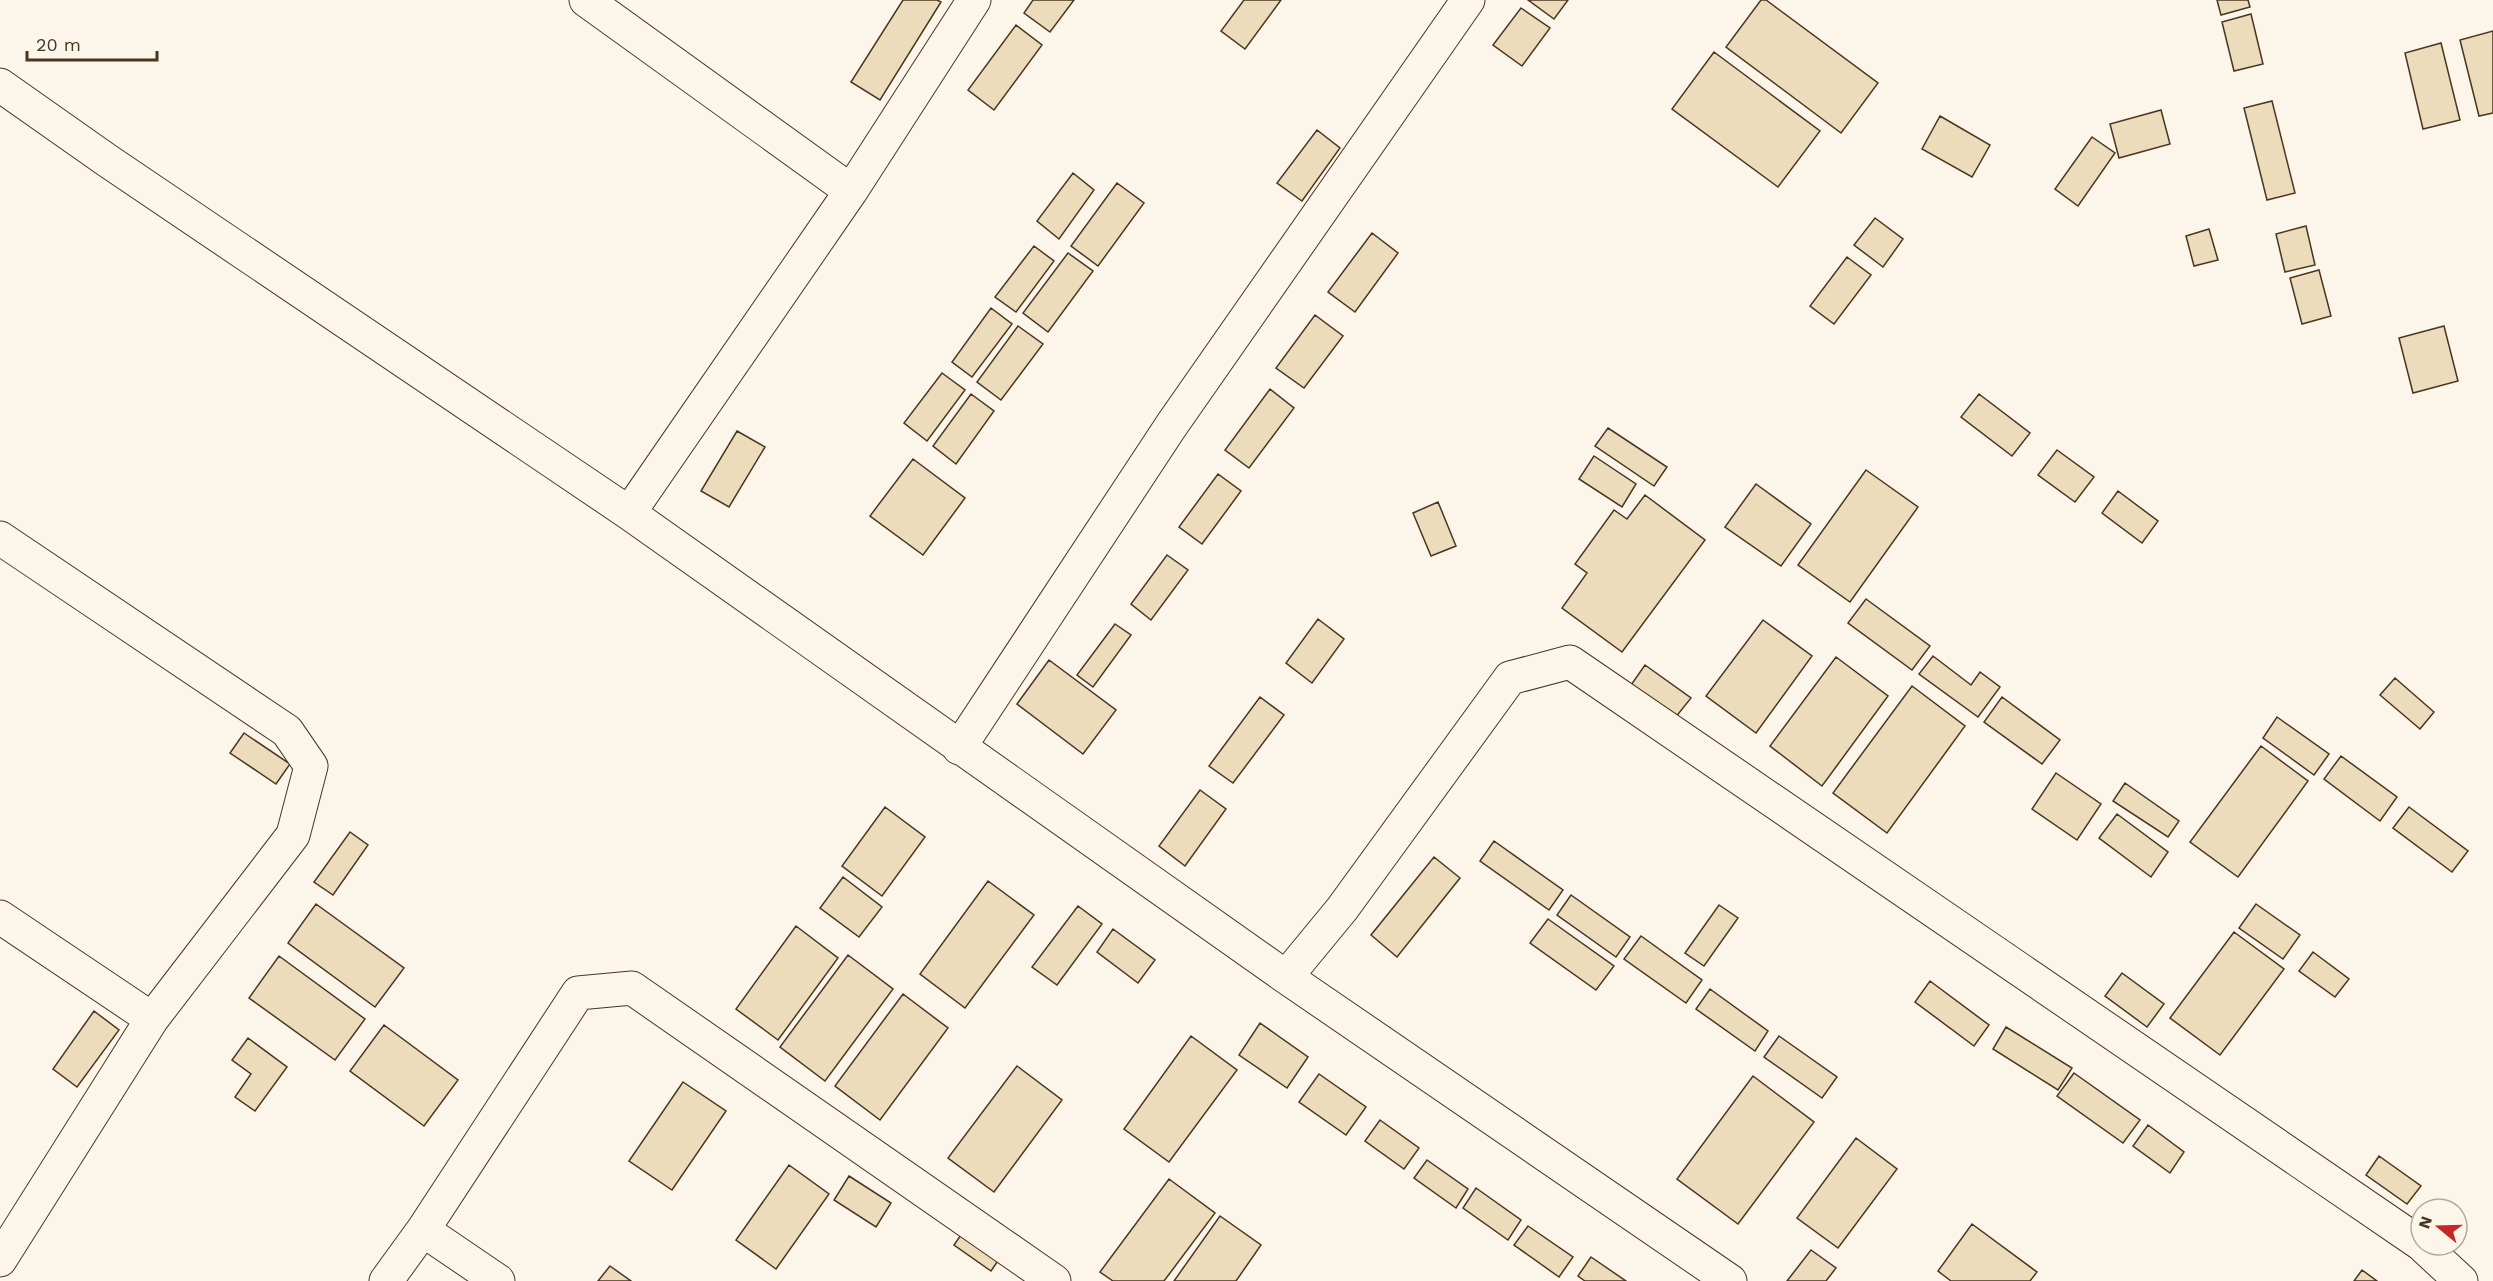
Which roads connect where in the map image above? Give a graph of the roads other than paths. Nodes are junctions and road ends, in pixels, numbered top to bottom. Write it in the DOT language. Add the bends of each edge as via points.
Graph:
graph roads {
  1 [pos="586,0"];
  2 [pos="974,0"];
  3 [pos="1468,0"];
  4 [pos="0,85"];
  5 [pos="851,191"];
  6 [pos="629,513"];
  7 [pos="0,538"];
  8 [pos="959,748"];
  9 [pos="0,917"];
  10 [pos="1286,977"];
  11 [pos="152,1020"];
  12 [pos="423,1230"];
  13 [pos="2409,1235"];
  14 [pos="2436,1257"];
  15 [pos="0,1260"];
  16 [pos="386,1281"];
  17 [pos="498,1281"];
  18 [pos="1054,1281"];
  19 [pos="1730,1281"];
  20 [pos="2462,1281"];
  1 -- 5 [label="street"];
  2 -- 5 [label="street"];
  3 -- 8 [label="street" via="1171,426"];
  4 -- 6 [label="street"];
  5 -- 6 [label="street"];
  6 -- 8 [label="street"];
  7 -- 11 [label="street" via="287,731 311,766 293,835"];
  8 -- 10 [label="street"];
  9 -- 11 [label="street"];
  10 -- 13 [label="street" via="1342,909 1510,678 1570,662"];
  10 -- 19 [label="street"];
  11 -- 15 [label="street"];
  12 -- 16 [label="street"];
  12 -- 17 [label="street"];
  12 -- 18 [label="street" via="578,993 632,988"];
  14 -- 20 [label="street"];
}
